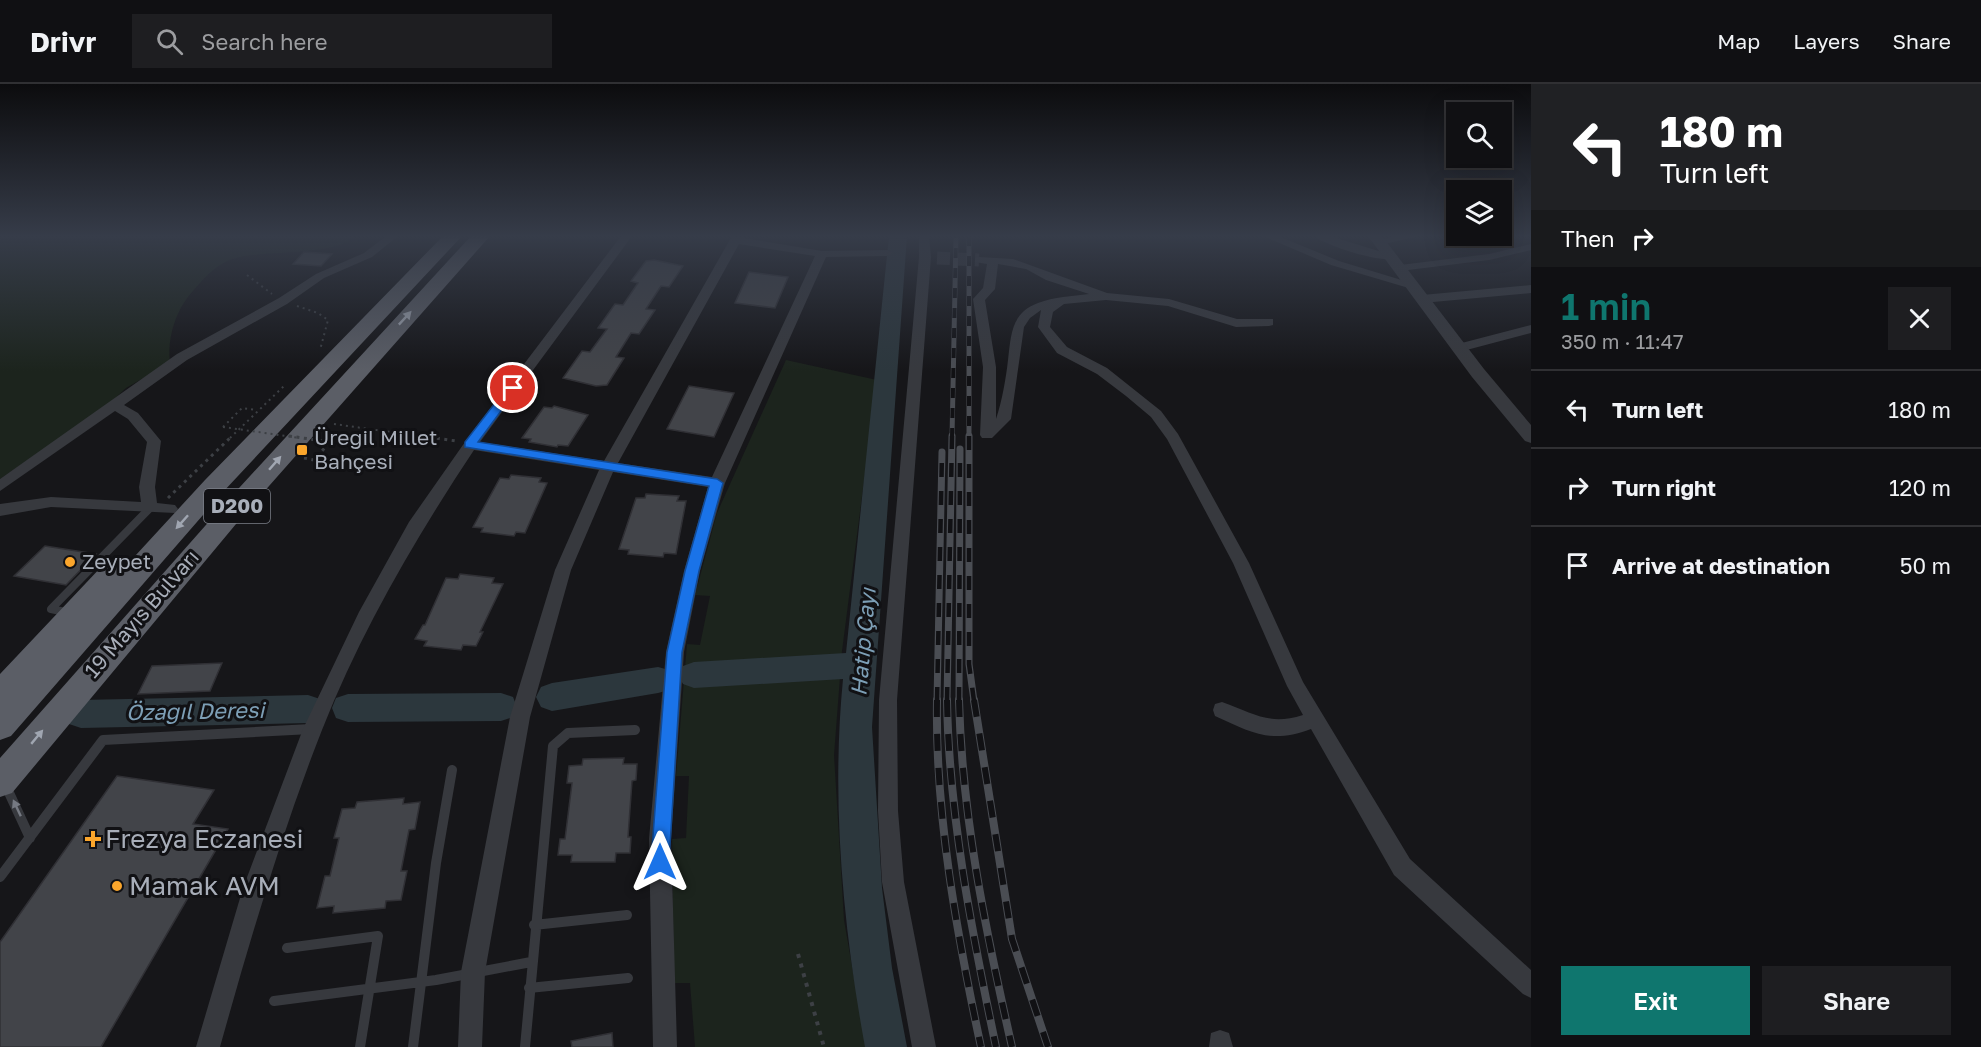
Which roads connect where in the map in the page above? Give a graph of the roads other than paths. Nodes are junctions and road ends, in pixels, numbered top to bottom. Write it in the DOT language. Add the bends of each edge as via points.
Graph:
graph roads {
  1 [pos="313,281"];
  2 [pos="406,281"];
  3 [pos="440,281"];
  4 [pos="593,281"];
  5 [pos="713,281"];
  6 [pos="810,281"];
  7 [pos="929,281"];
  8 [pos="988,281"];
  9 [pos="1059,281"];
  10 [pos="1392,281"];
  11 [pos="1409,281"];
  12 [pos="1412,285"];
  13 [pos="1531,289"];
  14 [pos="1106,296"];
  15 [pos="1422,299"];
  16 [pos="1061,301"];
  17 [pos="1269,322"];
  18 [pos="1531,329"];
  19 [pos="1459,348"];
  20 [pos="323,361"];
  21 [pos="115,405"];
  22 [pos="1531,437"];
  23 [pos="470,445"];
  24 [pos="608,467"];
  25 [pos="717,483"];
  26 [pos="0,486"];
  27 [pos="160,508"];
  28 [pos="0,510"];
  29 [pos="65,625"];
  30 [pos="52,668"];
  31 [pos="0,695"];
  32 [pos="1222,710"];
  33 [pos="1315,719"];
  34 [pos="0,726"];
  35 [pos="314,729"];
  36 [pos="635,730"];
  37 [pos="452,770"];
  38 [pos="1,781"];
  39 [pos="30,838"];
  40 [pos="0,877"];
  41 [pos="627,915"];
  42 [pos="534,925"];
  43 [pos="287,948"];
  44 [pos="531,962"];
  45 [pos="474,972"];
  46 [pos="628,978"];
  47 [pos="420,982"];
  48 [pos="1531,986"];
  49 [pos="529,988"];
  50 [pos="369,989"];
  51 [pos="274,1001"];
  52 [pos="208,1047"];
  53 [pos="360,1047"];
  54 [pos="413,1047"];
  55 [pos="470,1047"];
  56 [pos="525,1047"];
  57 [pos="665,1047"];
  58 [pos="924,1047"];
  1 -- 21 [label="street" via="182,357"];
  2 -- 20 [label="highway, 19 Mayıs Bulvarı / D200"];
  38 -- 3 [label="highway, 19 Mayıs Bulvarı / D200, one-way" via="125,633"];
  4 -- 23 [label="street"];
  5 -- 24 [label="street"];
  6 -- 25 [label="street"];
  7 -- 58 [label="street" via="888,700 892,882"];
  8 -- 16 [label="street" via="989,289 979,300 990,364 987,435 1004,418 1016,332 1025,315 1044,302"];
  9 -- 14 [label="street"];
  10 -- 12 [label="street"];
  11 -- 12 [label="street"];
  12 -- 15 [label="street"];
  13 -- 15 [label="street"];
  14 -- 16 [label="street"];
  14 -- 17 [label="street" via="1169,303 1236,323"];
  15 -- 19 [label="street"];
  16 -- 33 [label="street" via="1047,310 1044,327 1062,351 1102,371 1131,393 1156,414 1173,436 1241,563 1296,686"];
  18 -- 19 [label="street"];
  19 -- 22 [label="street"];
  20 -- 27 [label="highway"];
  20 -- 30 [label="highway, 19 Mayıs Bulvarı / D200, one-way"];
  21 -- 26 [label="street"];
  21 -- 27 [label="street" via="133,416 154,441 147,487"];
  23 -- 24 [label="street"];
  23 -- 35 [label="street" via="416,526 365,617"];
  24 -- 25 [label="street"];
  24 -- 45 [label="street" via="563,570 519,717"];
  25 -- 57 [label="street" via="692,571 675,652 660,839"];
  27 -- 28 [label="street" via="51,502"];
  27 -- 29 [label="highway"];
  29 -- 30 [label="highway"];
  29 -- 31 [label="highway"];
  30 -- 34 [label="highway, 19 Mayıs Bulvarı / D200"];
  32 -- 33 [label="street" via="1268,731 1287,730"];
  33 -- 48 [label="street" via="1402,867"];
  35 -- 39 [label="lane" via="103,740"];
  35 -- 52 [label="street" via="254,888"];
  36 -- 42 [label="lane" via="568,733 553,746"];
  37 -- 47 [label="lane"];
  39 -- 38 [label="lane, one-way"];
  39 -- 40 [label="lane"];
  41 -- 42 [label="lane"];
  42 -- 44 [label="lane"];
  43 -- 50 [label="lane" via="378,936"];
  44 -- 45 [label="lane"];
  44 -- 49 [label="lane"];
  45 -- 47 [label="lane"];
  45 -- 55 [label="street"];
  46 -- 49 [label="lane"];
  47 -- 50 [label="lane"];
  47 -- 54 [label="lane"];
  49 -- 56 [label="lane"];
  50 -- 51 [label="lane"];
  50 -- 53 [label="lane"];
}
